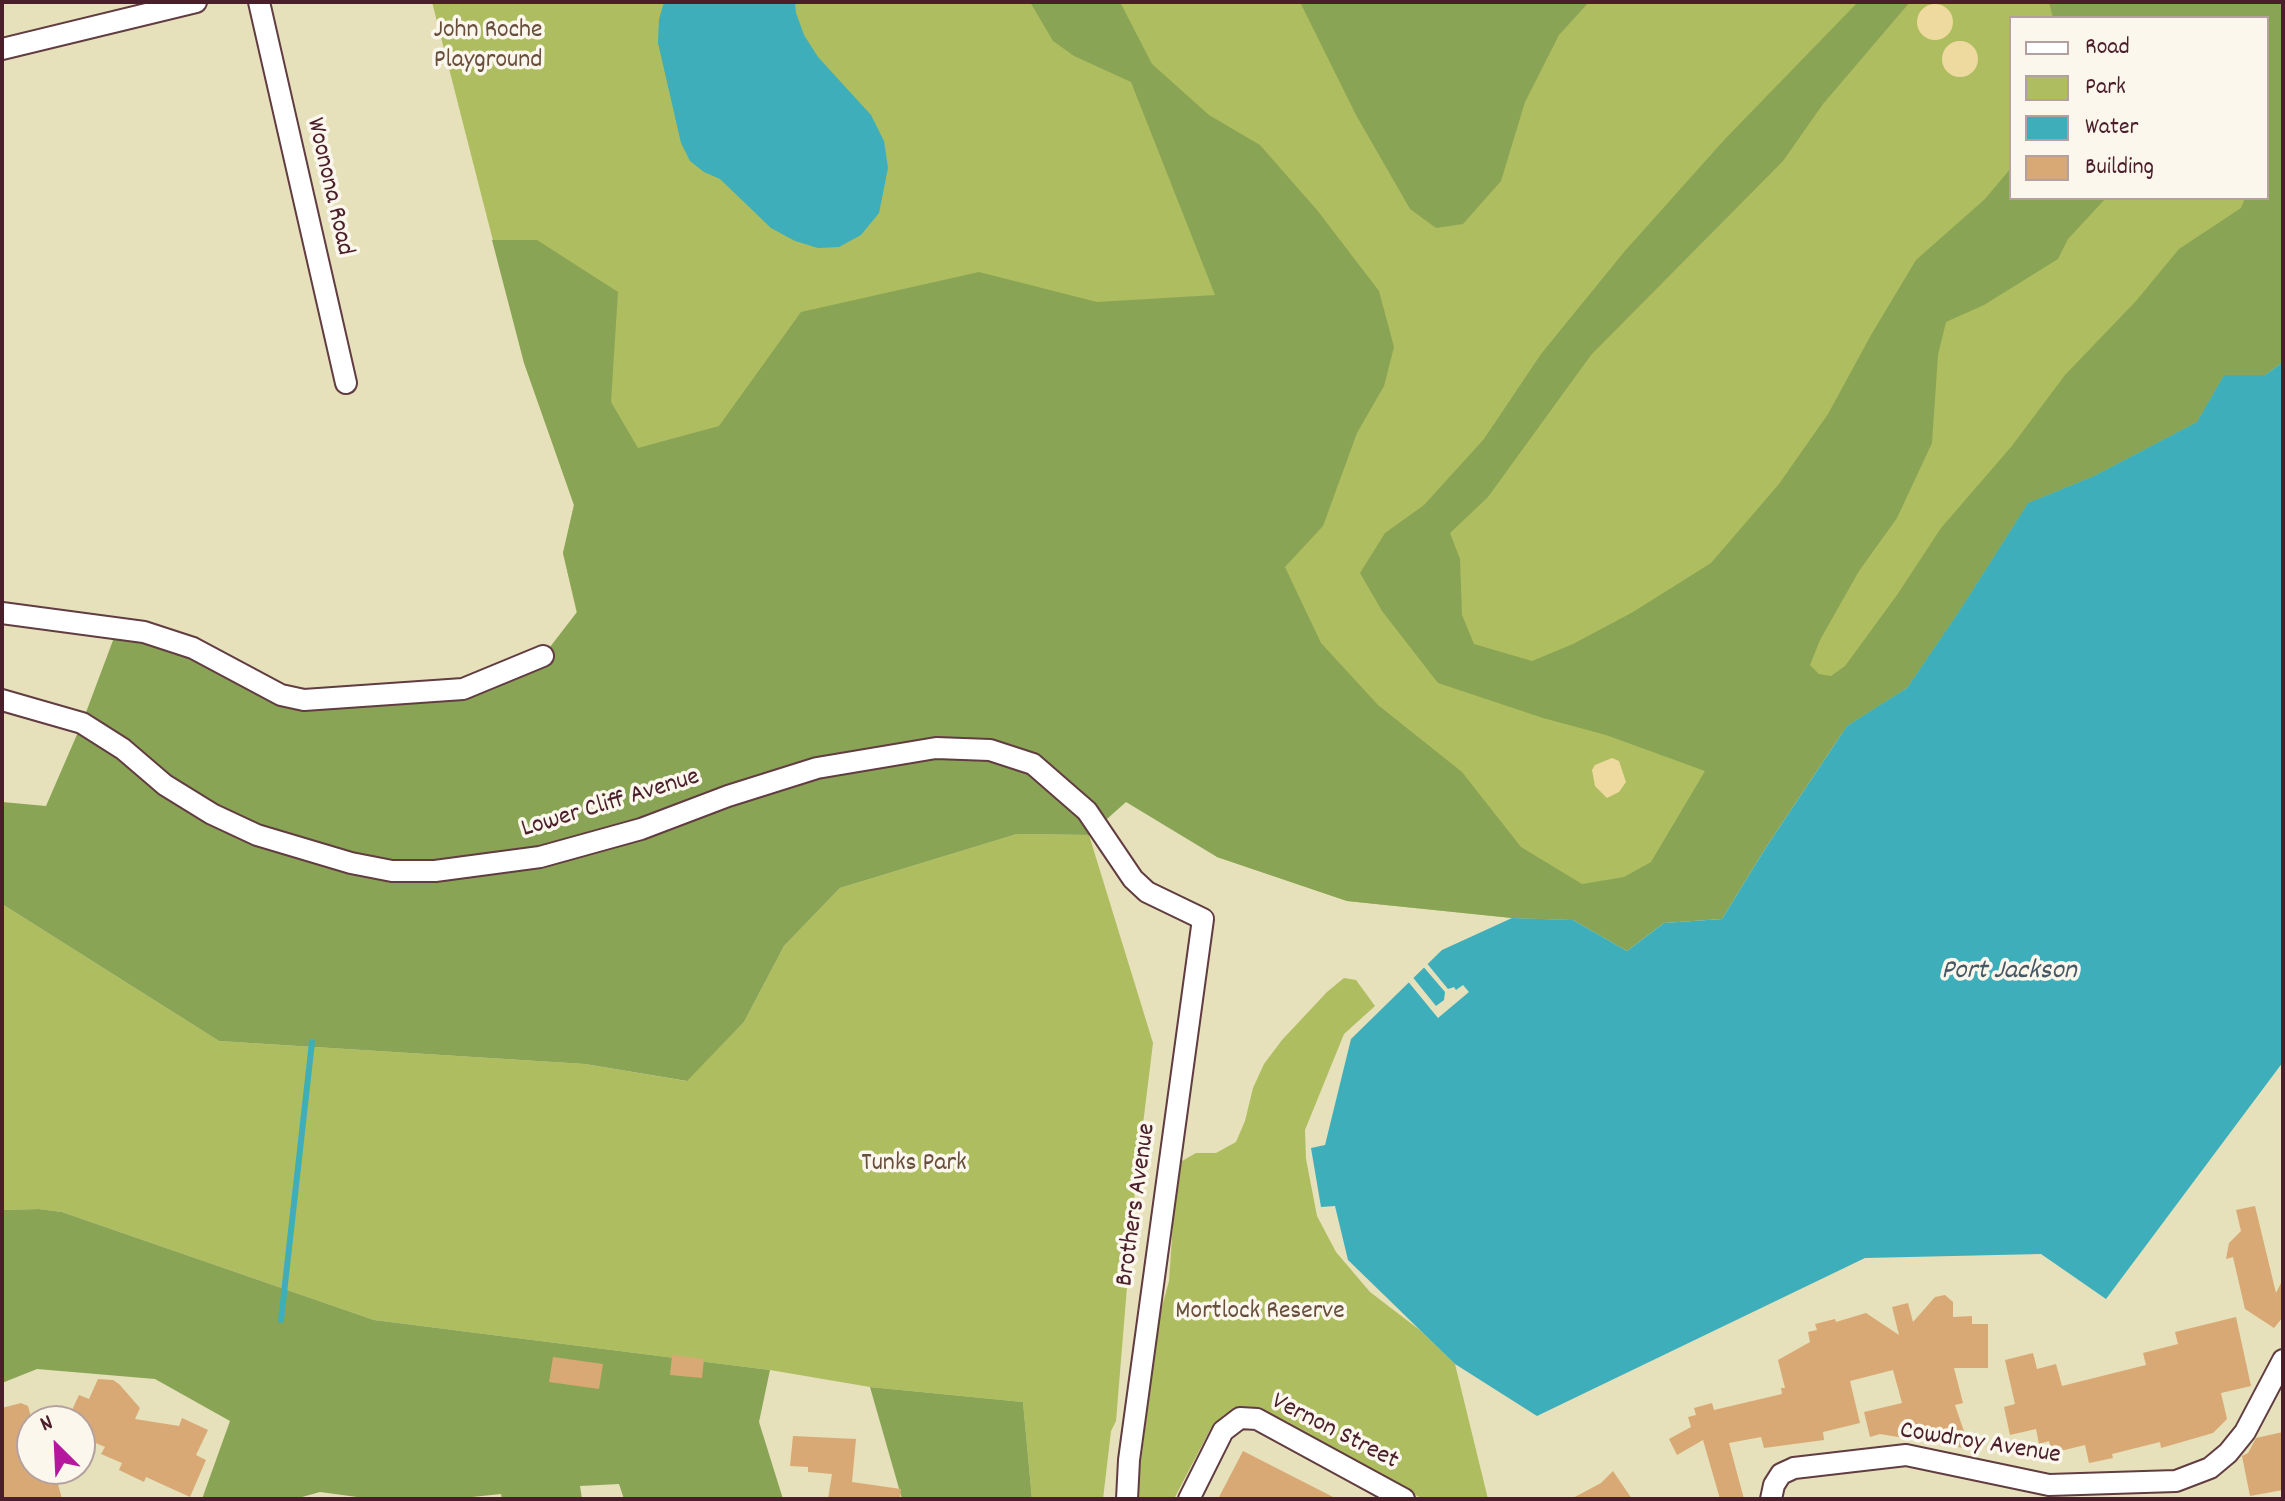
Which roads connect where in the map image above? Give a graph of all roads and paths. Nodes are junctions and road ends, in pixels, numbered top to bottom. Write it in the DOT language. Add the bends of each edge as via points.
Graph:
graph roads {
  1 [pos="196,2"];
  2 [pos="259,2"];
  3 [pos="2,49"];
  4 [pos="346,383"];
  5 [pos="2,613"];
  6 [pos="543,656"];
  7 [pos="2,700"];
  8 [pos="1203,919"];
  9 [pos="2283,1360"];
  10 [pos="1127,1499"];
  11 [pos="1189,1499"];
  12 [pos="1404,1499"];
  13 [pos="1771,1499"];
  1 -- 3 [label="street"];
  2 -- 4 [label="street, Woonona Road"];
  5 -- 6 [label="street" via="144,632 193,648 281,695 304,700 463,689"];
  7 -- 8 [label="street, Lower Cliff Avenue" via="82,723 165,785 257,835 392,871 435,871 540,857 641,829 817,768 936,748 990,750 1033,764 1087,811 1147,892"];
  8 -- 10 [label="street, Brothers Avenue"];
  9 -- 13 [label="street, Cowdroy Avenue" via="2228,1453 2210,1468 2176,1481 2049,1485 1906,1455 1794,1468 1781,1474"];
  11 -- 12 [label="street, Vernon Street" via="1223,1431 1240,1418 1257,1419"];
}
